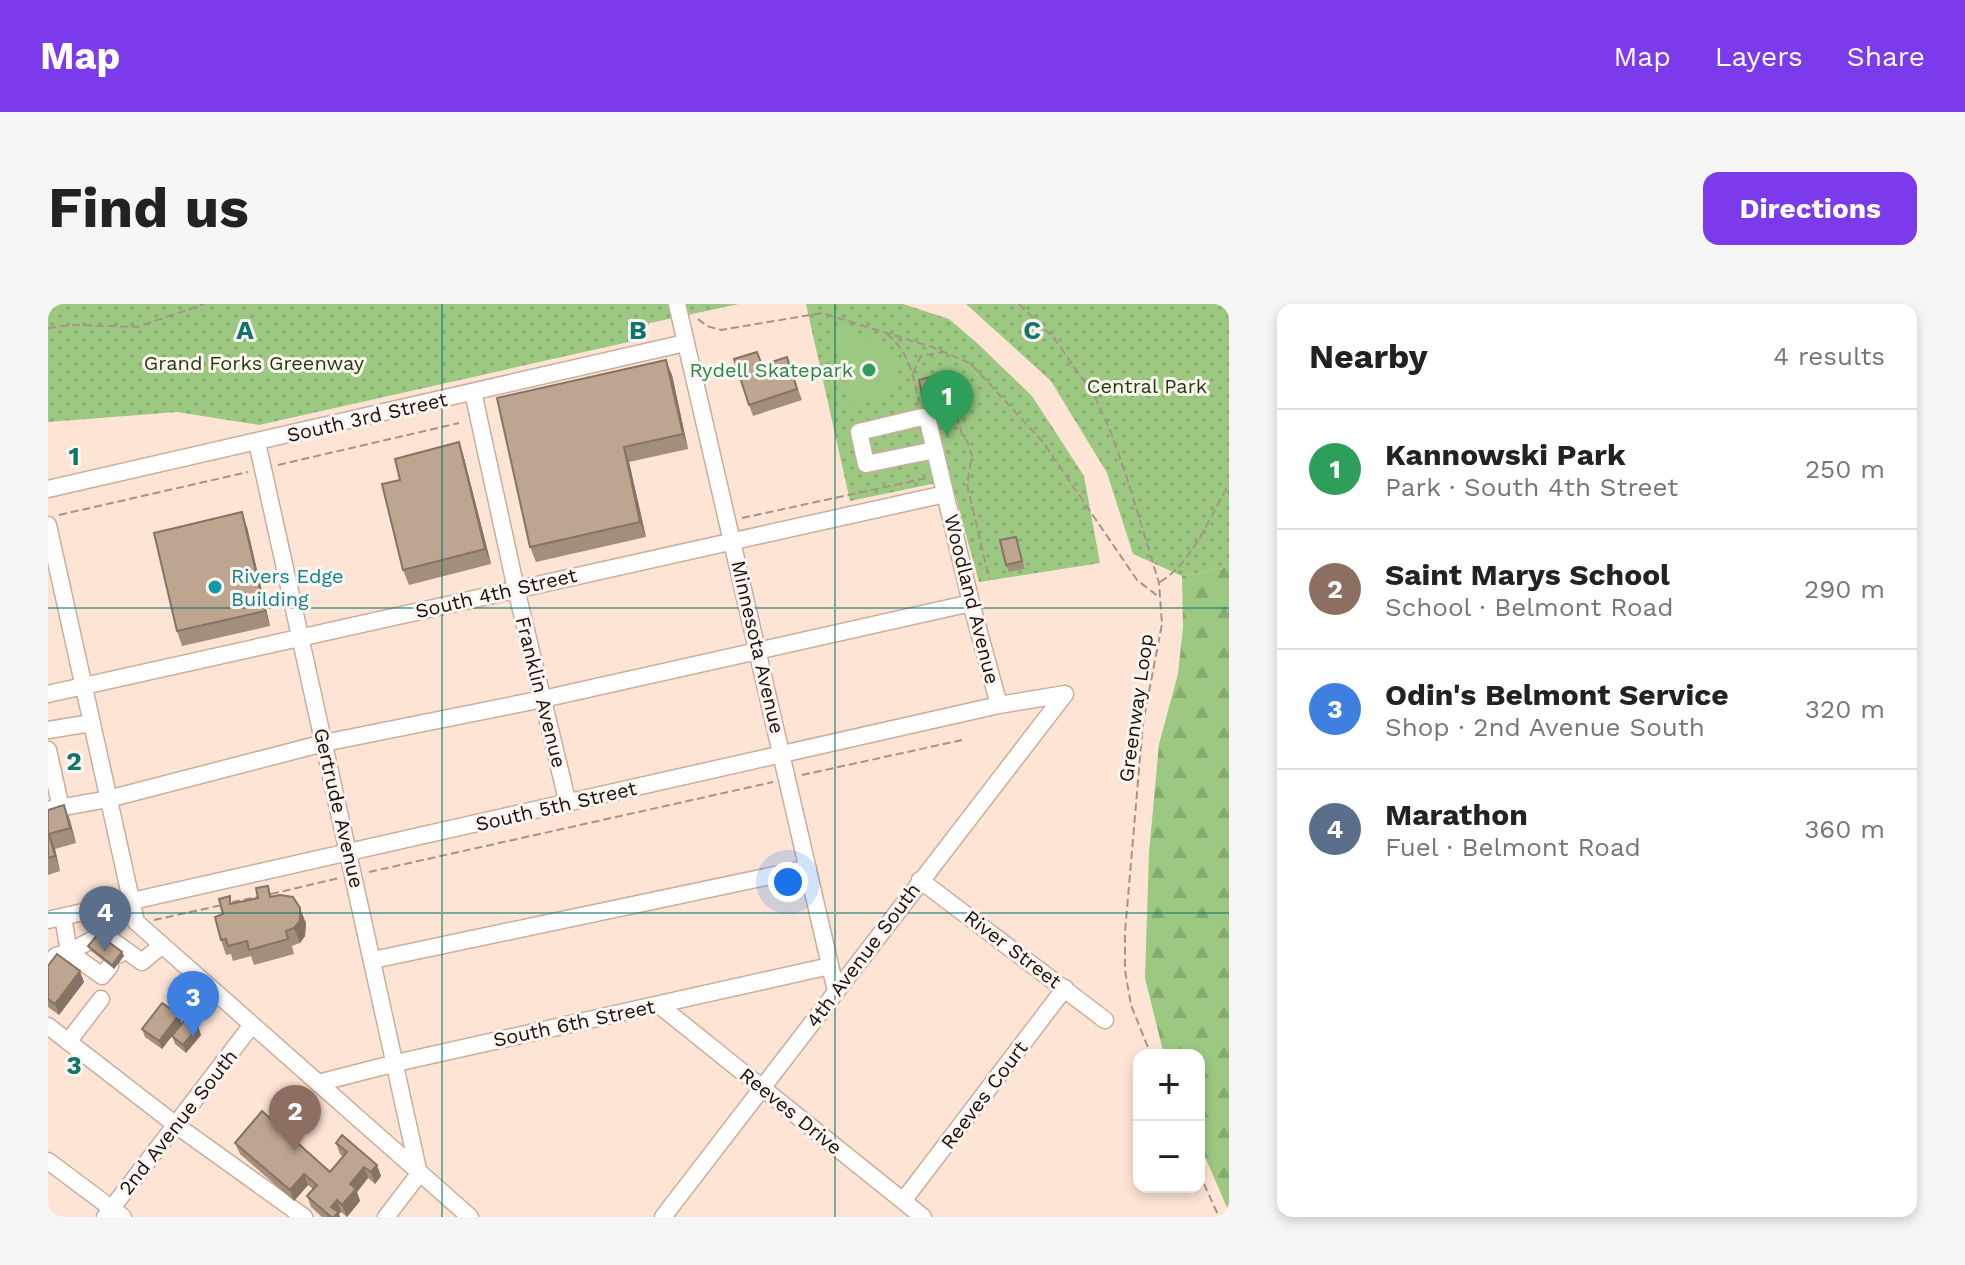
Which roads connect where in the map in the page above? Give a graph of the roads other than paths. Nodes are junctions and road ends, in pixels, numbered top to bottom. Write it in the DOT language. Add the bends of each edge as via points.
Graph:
graph roads {
  1 [pos="677,304"];
  2 [pos="685,343"];
  3 [pos="473,392"];
  4 [pos="257,442"];
  5 [pos="935,450"];
  6 [pos="48,489"];
  7 [pos="945,494"];
  8 [pos="48,525"];
  9 [pos="733,539"];
  10 [pos="54,577"];
  11 [pos="516,589"];
  12 [pos="971,603"];
  13 [pos="299,636"];
  14 [pos="758,649"];
  15 [pos="83,686"];
  16 [pos="48,694"];
  17 [pos="1065,694"];
  18 [pos="543,699"];
  19 [pos="999,705"];
  20 [pos="91,723"];
  21 [pos="48,730"];
  22 [pos="324,743"];
  23 [pos="48,750"];
  24 [pos="782,754"];
  25 [pos="108,799"];
  26 [pos="568,804"];
  27 [pos="54,809"];
  28 [pos="350,852"];
  29 [pos="808,868"];
  30 [pos="920,880"];
  31 [pos="132,901"];
  32 [pos="53,920"];
  33 [pos="140,925"];
  34 [pos="162,945"];
  35 [pos="69,952"];
  36 [pos="110,955"];
  37 [pos="373,960"];
  38 [pos="48,965"];
  39 [pos="830,966"];
  40 [pos="1065,988"];
  41 [pos="836,991"];
  42 [pos="101,999"];
  43 [pos="659,1005"];
  44 [pos="1105,1020"];
  45 [pos="48,1026"];
  46 [pos="251,1026"];
  47 [pos="68,1042"];
  48 [pos="396,1063"];
  49 [pos="318,1083"];
  50 [pos="761,1087"];
  51 [pos="176,1125"];
  52 [pos="48,1161"];
  53 [pos="419,1174"];
  54 [pos="903,1201"];
  55 [pos="113,1214"];
  56 [pos="669,1215"];
  57 [pos="304,1217"];
  58 [pos="386,1217"];
  59 [pos="470,1217"];
  60 [pos="923,1217"];
  1 -- 2 [label="street, Minnesota Avenue"];
  2 -- 3 [label="street, South 3rd Street"];
  2 -- 9 [label="street, Minnesota Avenue"];
  3 -- 4 [label="street, South 3rd Street"];
  3 -- 11 [label="street, Franklin Avenue"];
  4 -- 6 [label="street, South 3rd Street"];
  4 -- 13 [label="street, Gertrude Avenue"];
  5 -- 5 [label="street, Woodland Avenue" via="926,418 859,432 866,464"];
  5 -- 7 [label="street, Woodland Avenue"];
  7 -- 9 [label="street, South 4th Street"];
  7 -- 12 [label="street, Woodland Avenue"];
  8 -- 10 [label="street"];
  9 -- 11 [label="street, South 4th Street"];
  9 -- 14 [label="street, Minnesota Avenue"];
  10 -- 15 [label="street"];
  11 -- 13 [label="street, South 4th Street"];
  11 -- 18 [label="street, Franklin Avenue"];
  12 -- 14 [label="street"];
  12 -- 19 [label="street, Woodland Avenue"];
  13 -- 15 [label="street, South 4th Street"];
  13 -- 22 [label="street, Gertrude Avenue"];
  14 -- 18 [label="street"];
  14 -- 24 [label="street, Minnesota Avenue"];
  15 -- 16 [label="street, South 4th Street"];
  15 -- 20 [label="street"];
  17 -- 19 [label="street, South 5th Street"];
  17 -- 30 [label="street, 4th Avenue South"];
  18 -- 22 [label="street"];
  18 -- 26 [label="street, Franklin Avenue"];
  19 -- 24 [label="street, South 5th Street"];
  20 -- 21 [label="street"];
  20 -- 25 [label="street"];
  22 -- 25 [label="street"];
  22 -- 28 [label="street, Gertrude Avenue"];
  23 -- 27 [label="street"];
  24 -- 26 [label="street, South 5th Street"];
  24 -- 29 [label="street, Minnesota Avenue"];
  25 -- 27 [label="street"];
  25 -- 31 [label="street"];
  26 -- 28 [label="street, South 5th Street"];
  28 -- 31 [label="street, South 5th Street"];
  28 -- 37 [label="street, Gertrude Avenue"];
  29 -- 37 [label="street"];
  29 -- 39 [label="street, Minnesota Avenue"];
  30 -- 40 [label="street, River Street"];
  30 -- 41 [label="street, 4th Avenue South"];
  31 -- 32 [label="street, South 5th Street"];
  31 -- 33 [label="street"];
  32 -- 35 [label="street"];
  33 -- 34 [label="street"];
  33 -- 36 [label="street"];
  34 -- 36 [label="street" via="142,962"];
  34 -- 46 [label="street"];
  35 -- 36 [label="street"];
  35 -- 36 [label="street" via="103,934"];
  35 -- 38 [label="street"];
  37 -- 48 [label="street, Gertrude Avenue"];
  39 -- 41 [label="street, Minnesota Avenue"];
  39 -- 43 [label="street, South 6th Street"];
  40 -- 44 [label="street, River Street"];
  40 -- 54 [label="street, Reeves Court"];
  41 -- 50 [label="street, 4th Avenue South"];
  42 -- 47 [label="street"];
  43 -- 48 [label="street, South 6th Street"];
  43 -- 50 [label="street, Reeves Drive"];
  45 -- 47 [label="street"];
  46 -- 49 [label="street"];
  46 -- 51 [label="street, 2nd Avenue South"];
  47 -- 51 [label="street"];
  48 -- 49 [label="street, South 6th Street"];
  48 -- 53 [label="street, Gertrude Avenue"];
  49 -- 53 [label="street"];
  50 -- 54 [label="street, Reeves Drive"];
  50 -- 56 [label="street, 4th Avenue South"];
  51 -- 55 [label="street, 2nd Avenue South"];
  51 -- 57 [label="street"];
  52 -- 55 [label="street"];
  53 -- 58 [label="street"];
  53 -- 59 [label="street"];
  54 -- 60 [label="street, Reeves Drive"];
}
